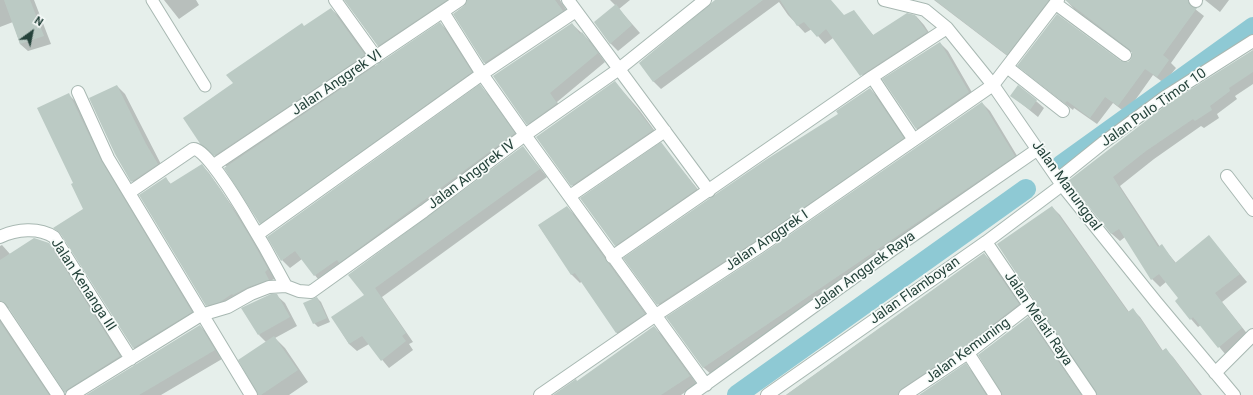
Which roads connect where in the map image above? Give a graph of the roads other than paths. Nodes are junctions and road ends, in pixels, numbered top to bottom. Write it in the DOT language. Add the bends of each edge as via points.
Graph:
graph roads {
  1 [pos="152,0"];
  2 [pos="335,0"];
  3 [pos="460,0"];
  4 [pos="568,0"];
  5 [pos="704,0"];
  6 [pos="884,0"];
  7 [pos="1057,2"];
  8 [pos="929,5"];
  9 [pos="443,12"];
  10 [pos="576,12"];
  11 [pos="947,28"];
  12 [pos="1253,41"];
  13 [pos="1125,55"];
  14 [pos="376,57"];
  15 [pos="1007,67"];
  16 [pos="619,69"];
  17 [pos="482,74"];
  18 [pos="872,77"];
  19 [pos="993,85"];
  20 [pos="205,86"];
  21 [pos="78,92"];
  22 [pos="1063,111"];
  23 [pos="665,130"];
  24 [pos="525,135"];
  25 [pos="914,140"];
  26 [pos="1041,154"];
  27 [pos="214,165"];
  28 [pos="1227,176"];
  29 [pos="1058,179"];
  30 [pos="709,191"];
  31 [pos="130,192"];
  32 [pos="570,196"];
  33 [pos="1253,210"];
  34 [pos="258,234"];
  35 [pos="0,237"];
  36 [pos="986,242"];
  37 [pos="612,257"];
  38 [pos="286,286"];
  39 [pos="1029,306"];
  40 [pos="0,308"];
  41 [pos="201,315"];
  42 [pos="656,315"];
  43 [pos="1253,335"];
  44 [pos="968,353"];
  45 [pos="131,359"];
  46 [pos="1215,373"];
  47 [pos="706,384"];
  48 [pos="58,395"];
  49 [pos="72,395"];
  50 [pos="250,395"];
  51 [pos="540,395"];
  52 [pos="691,395"];
  53 [pos="766,395"];
  54 [pos="905,395"];
  55 [pos="995,395"];
  56 [pos="1090,395"];
  57 [pos="1234,395"];
  1 -- 20 [label="lane"];
  2 -- 14 [label="street"];
  3 -- 9 [label="street, Jalan Anggrek VI"];
  4 -- 10 [label="street"];
  5 -- 16 [label="street, Jalan Anggrek IV"];
  6 -- 8 [label="street, Jalan Manunggal"];
  7 -- 13 [label="street"];
  7 -- 15 [label="street, Jalan Anggrek I"];
  8 -- 11 [label="street, Jalan Manunggal"];
  9 -- 14 [label="street, Jalan Anggrek VI"];
  9 -- 17 [label="street"];
  10 -- 16 [label="street"];
  10 -- 17 [label="street"];
  11 -- 18 [label="street"];
  11 -- 19 [label="street, Jalan Manunggal"];
  12 -- 29 [label="street, Jalan Pulo Timor 10" via="1165,97"];
  14 -- 27 [label="street, Jalan Anggrek VI"];
  15 -- 19 [label="street, Jalan Anggrek I"];
  15 -- 22 [label="street"];
  16 -- 23 [label="street"];
  16 -- 24 [label="street, Jalan Anggrek IV"];
  17 -- 24 [label="street"];
  17 -- 34 [label="street"];
  18 -- 25 [label="street"];
  18 -- 30 [label="street"];
  19 -- 25 [label="street, Jalan Anggrek I"];
  19 -- 26 [label="street, Jalan Manunggal"];
  21 -- 31 [label="street" via="108,158"];
  23 -- 30 [label="street"];
  23 -- 32 [label="street"];
  24 -- 32 [label="street"];
  24 -- 38 [label="street, Jalan Anggrek IV" via="311,292"];
  25 -- 42 [label="street, Jalan Anggrek I"];
  26 -- 29 [label="street, Jalan Manunggal"];
  26 -- 47 [label="street, Jalan Anggrek Raya" via="892,250"];
  27 -- 31 [label="street" via="195,148"];
  27 -- 34 [label="street"];
  28 -- 33 [label="street"];
  29 -- 36 [label="street, Jalan Flamboyan"];
  29 -- 46 [label="street, Jalan Manunggal"];
  30 -- 37 [label="street"];
  31 -- 41 [label="street"];
  32 -- 37 [label="street"];
  34 -- 38 [label="street"];
  35 -- 45 [label="street, Jalan Kenanga III" via="26,231 46,232 54,237"];
  36 -- 39 [label="street, Jalan Melati Raya"];
  36 -- 53 [label="street, Jalan Flamboyan"];
  37 -- 42 [label="street"];
  38 -- 41 [label="street" via="269,287 228,307"];
  39 -- 44 [label="street, Jalan Kemuning"];
  39 -- 56 [label="street, Jalan Melati Raya"];
  40 -- 48 [label="street"];
  41 -- 45 [label="street"];
  41 -- 50 [label="street"];
  42 -- 47 [label="street"];
  42 -- 51 [label="street, Jalan Anggrek I"];
  43 -- 46 [label="street"];
  44 -- 54 [label="street, Jalan Kemuning"];
  44 -- 55 [label="street"];
  45 -- 49 [label="street"];
  46 -- 57 [label="street, Jalan Manunggal"];
  47 -- 52 [label="street, Jalan Anggrek Raya"];
}
